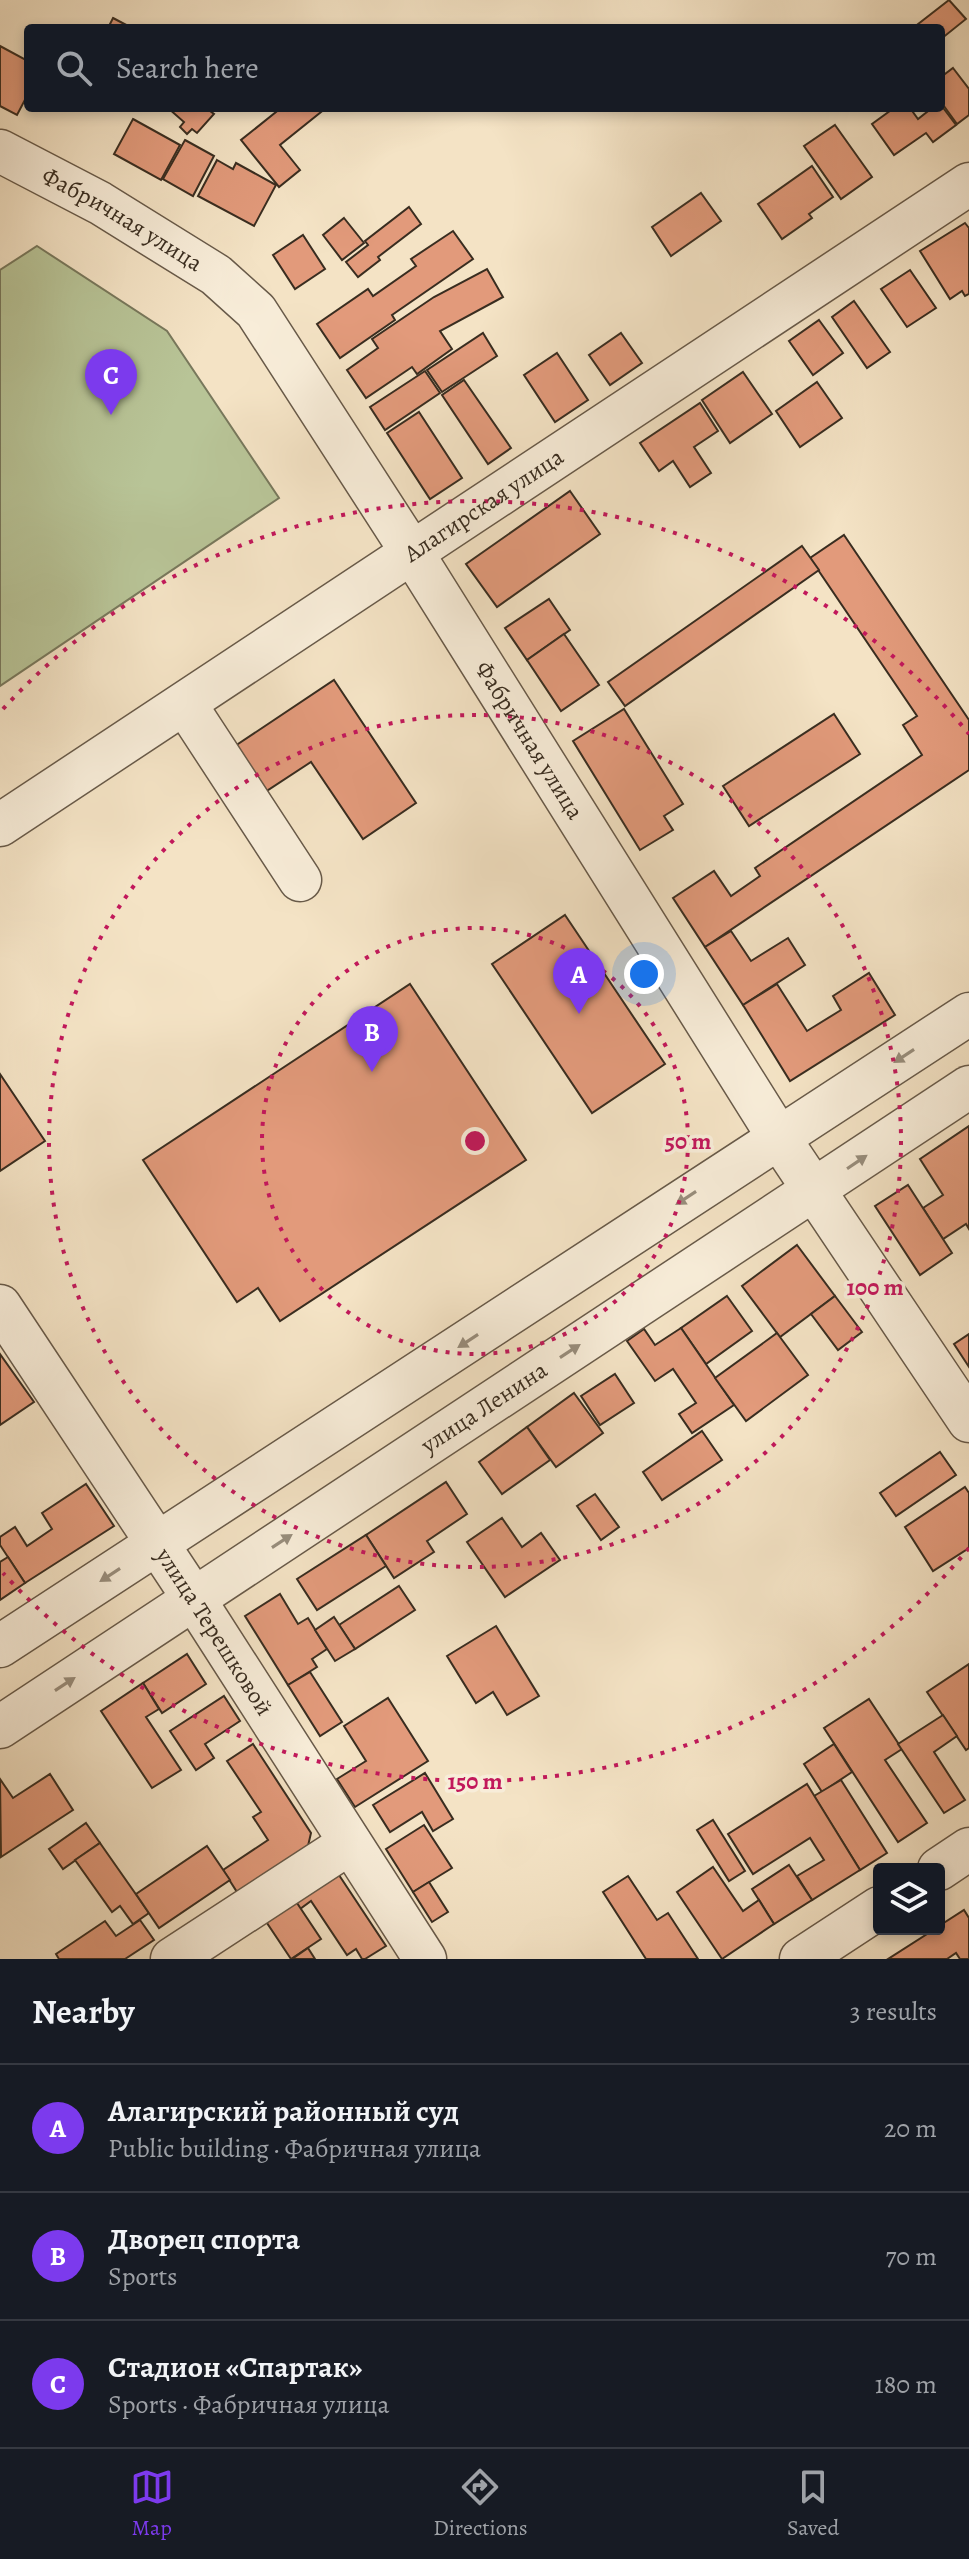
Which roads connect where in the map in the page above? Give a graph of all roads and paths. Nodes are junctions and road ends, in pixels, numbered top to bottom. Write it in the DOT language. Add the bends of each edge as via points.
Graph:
graph roads {
  1 [pos="0,151"];
  2 [pos="969,184"];
  3 [pos="413,554"];
  4 [pos="185,704"];
  5 [pos="0,825"];
  6 [pos="300,880"];
  7 [pos="969,1014"];
  8 [pos="969,1087"];
  9 [pos="779,1138"];
  10 [pos="813,1191"];
  11 [pos="0,1306"];
  12 [pos="969,1421"];
  13 [pos="157,1544"];
  14 [pos="194,1599"];
  15 [pos="0,1646"];
  16 [pos="0,1727"];
  17 [pos="350,1843"];
  18 [pos="969,1849"];
  19 [pos="945,1865"];
  20 [pos="873,1912"];
  21 [pos="172,1959"];
  22 [pos="425,1959"];
  23 [pos="801,1959"];
  1 -- 3 [label="street, Фабричная улица" via="100,203 216,275 256,311"];
  2 -- 3 [label="street, Алагирская улица"];
  3 -- 4 [label="street, Алагирская улица"];
  3 -- 9 [label="street, Фабричная улица"];
  4 -- 5 [label="street, Алагирская улица"];
  4 -- 6 [label="street"];
  7 -- 9 [label="street, one-way"];
  10 -- 8 [label="street, улица Ленина, one-way"];
  9 -- 10 [label="street, Фабричная улица"];
  9 -- 13 [label="street, one-way"];
  10 -- 12 [label="street, Фабричная улица"];
  14 -- 10 [label="street, улица Ленина, one-way"];
  11 -- 13 [label="street, улица Терешковой"];
  13 -- 14 [label="street, улица Терешковой"];
  13 -- 15 [label="street, one-way"];
  16 -- 14 [label="street, улица Ленина, one-way"];
  14 -- 17 [label="street, улица Терешковой"];
  17 -- 21 [label="street"];
  17 -- 22 [label="street, улица Терешковой"];
  18 -- 19 [label="street"];
  20 -- 23 [label="street"];
}
